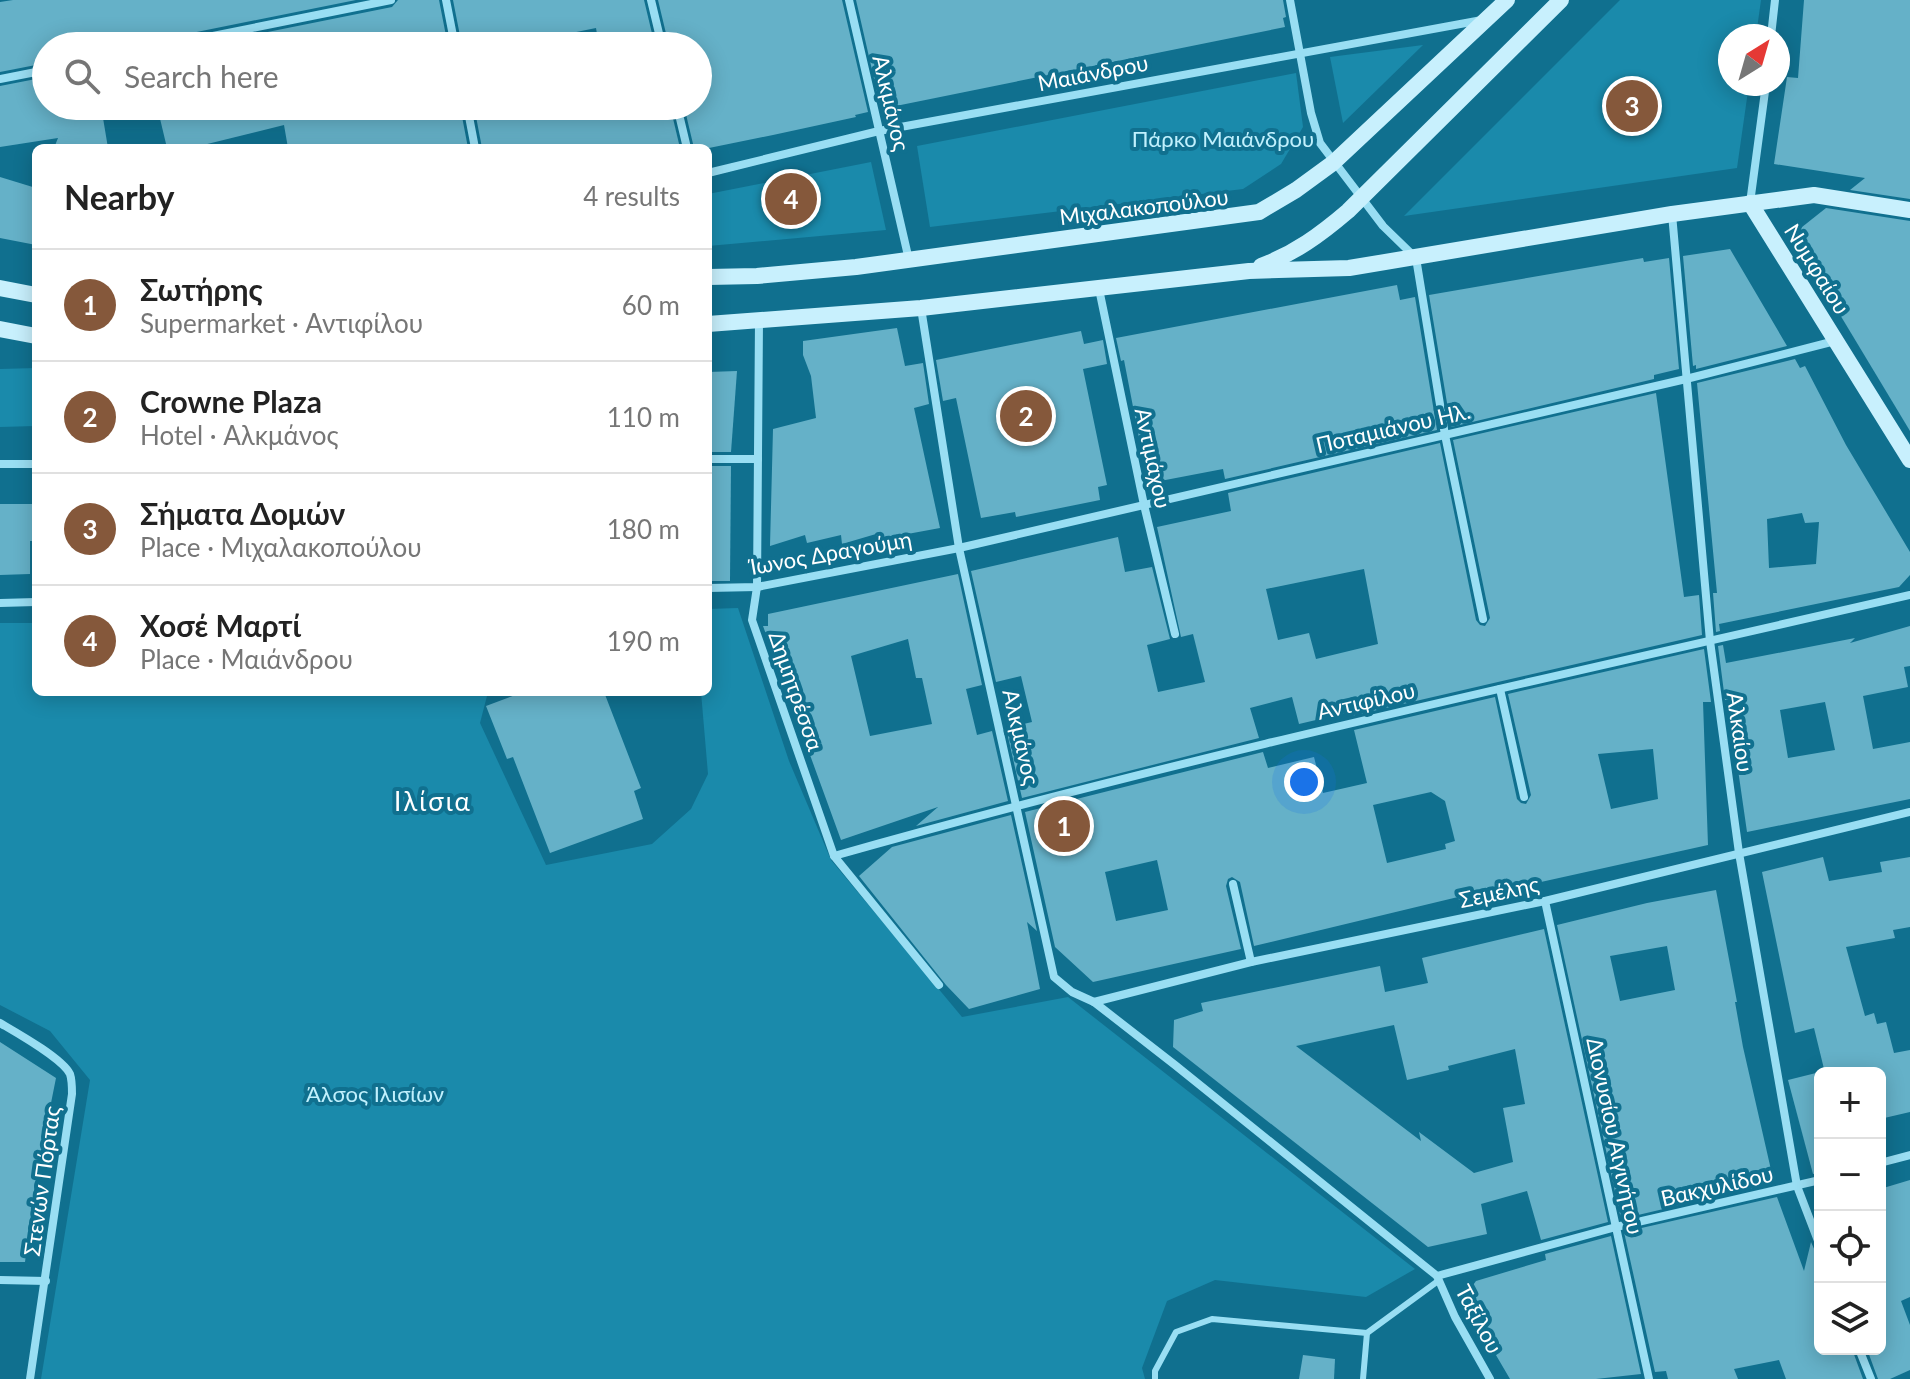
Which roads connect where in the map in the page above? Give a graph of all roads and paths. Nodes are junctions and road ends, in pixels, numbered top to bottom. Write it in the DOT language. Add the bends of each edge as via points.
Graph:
graph roads {
  1 [pos="391,0"];
  2 [pos="446,0"];
  3 [pos="651,0"];
  4 [pos="849,0"];
  5 [pos="1290,0"];
  6 [pos="1507,0"];
  7 [pos="1561,0"];
  8 [pos="1775,0"];
  9 [pos="1487,19"];
  10 [pos="1772,24"];
  11 [pos="232,32"];
  12 [pos="452,32"];
  13 [pos="659,32"];
  14 [pos="1299,53"];
  15 [pos="32,73"];
  16 [pos="0,79"];
  17 [pos="1764,96"];
  18 [pos="470,120"];
  19 [pos="680,120"];
  20 [pos="879,131"];
  21 [pos="474,144"];
  22 [pos="686,144"];
  23 [pos="1333,163"];
  24 [pos="712,172"];
  25 [pos="1361,197"];
  26 [pos="1750,203"];
  27 [pos="1910,210"];
  28 [pos="1672,214"];
  29 [pos="1416,258"];
  30 [pos="909,260"];
  31 [pos="1249,271"];
  32 [pos="712,277"];
  33 [pos="0,288"];
  34 [pos="1099,288"];
  35 [pos="32,294"];
  36 [pos="921,308"];
  37 [pos="759,320"];
  38 [pos="712,324"];
  39 [pos="0,329"];
  40 [pos="32,335"];
  41 [pos="1836,341"];
  42 [pos="1686,379"];
  43 [pos="1445,435"];
  44 [pos="712,459"];
  45 [pos="758,459"];
  46 [pos="1910,460"];
  47 [pos="0,464"];
  48 [pos="32,464"];
  49 [pos="1144,505"];
  50 [pos="959,548"];
  51 [pos="757,587"];
  52 [pos="712,588"];
  53 [pos="1910,595"];
  54 [pos="32,602"];
  55 [pos="0,603"];
  56 [pos="1483,619"];
  57 [pos="1175,634"];
  58 [pos="1710,641"];
  59 [pos="1500,689"];
  60 [pos="1524,797"];
  61 [pos="1017,804"];
  62 [pos="1910,812"];
  63 [pos="1739,853"];
  64 [pos="834,856"];
  65 [pos="1233,884"];
  66 [pos="1545,901"];
  67 [pos="1251,962"];
  68 [pos="939,985"];
  69 [pos="1094,1002"];
  70 [pos="0,1023"];
  71 [pos="1910,1155"];
  72 [pos="1886,1161"];
  73 [pos="1814,1182"];
  74 [pos="1797,1186"];
  75 [pos="1616,1227"];
  76 [pos="1814,1230"];
  77 [pos="1438,1278"];
  78 [pos="0,1280"];
  79 [pos="46,1281"];
  80 [pos="1367,1333"];
  81 [pos="1861,1355"];
  82 [pos="30,1379"];
  83 [pos="1155,1379"];
  84 [pos="1363,1379"];
  85 [pos="1490,1379"];
  86 [pos="1649,1379"];
  87 [pos="1871,1379"];
  1 -- 11 [label="street"];
  2 -- 12 [label="street"];
  3 -- 13 [label="street"];
  4 -- 20 [label="street, Αλκμάνος"];
  5 -- 14 [label="street"];
  6 -- 9 [label="main road, Μιχαλακοπούλου"];
  7 -- 25 [label="main road"];
  8 -- 10 [label="street"];
  9 -- 14 [label="street, Μαιάνδρου"];
  9 -- 23 [label="main road, Μιχαλακοπούλου"];
  14 -- 20 [label="street, Μαιάνδρου"];
  14 -- 23 [label="street" via="1320,143"];
  15 -- 16 [label="street"];
  17 -- 26 [label="street"];
  18 -- 21 [label="street"];
  19 -- 22 [label="street"];
  20 -- 24 [label="street, Μαιάνδρου"];
  20 -- 30 [label="street, Αλκμάνος"];
  23 -- 25 [label="street"];
  23 -- 30 [label="main road, Μιχαλακοπούλου" via="1259,212"];
  25 -- 29 [label="street"];
  25 -- 31 [label="main road" via="1313,240"];
  26 -- 27 [label="main road" via="1814,195"];
  26 -- 28 [label="main road"];
  26 -- 41 [label="main road, Νυμφαίου"];
  28 -- 29 [label="main road"];
  28 -- 42 [label="street, Αλκαίου"];
  29 -- 31 [label="main road" via="1349,268"];
  29 -- 43 [label="street"];
  30 -- 32 [label="main road, Μιχαλακοπούλου"];
  31 -- 34 [label="main road"];
  33 -- 35 [label="main road"];
  34 -- 36 [label="main road"];
  34 -- 49 [label="street, Αντιμάχου"];
  36 -- 37 [label="main road"];
  36 -- 50 [label="street, Αλκμάνος"];
  37 -- 38 [label="main road"];
  37 -- 45 [label="street, Δημητρέσσα"];
  39 -- 40 [label="main road"];
  41 -- 42 [label="street, Ποταμιάνου Ηλ."];
  41 -- 46 [label="main road, Νυμφαίου"];
  42 -- 43 [label="street, Ποταμιάνου Ηλ."];
  42 -- 58 [label="street, Αλκαίου"];
  43 -- 49 [label="street, Ποταμιάνου Ηλ."];
  43 -- 56 [label="street"];
  44 -- 45 [label="street"];
  45 -- 51 [label="street, Δημητρέσσα"];
  47 -- 48 [label="street"];
  49 -- 50 [label="street, Ποταμιάνου Ηλ."];
  49 -- 57 [label="street, Αντιμάχου"];
  50 -- 51 [label="street, Ίωνος Δραγούμη"];
  50 -- 61 [label="street, Αλκμάνος"];
  51 -- 52 [label="street, Ίωνος Δραγούμη"];
  51 -- 64 [label="street, Δημητρέσσα" via="752,620"];
  53 -- 58 [label="street, Αντιφίλου"];
  54 -- 55 [label="street"];
  58 -- 59 [label="street, Αντιφίλου"];
  58 -- 63 [label="street, Αλκαίου"];
  59 -- 60 [label="street"];
  59 -- 61 [label="street, Αντιφίλου"];
  61 -- 64 [label="street, Αντιφίλου"];
  61 -- 69 [label="street, Αλκμάνος" via="1054,977"];
  62 -- 63 [label="street, Σεμέλης"];
  63 -- 66 [label="street, Σεμέλης"];
  63 -- 74 [label="street, Αλκαίου"];
  64 -- 68 [label="street, Δημητρέσσα"];
  65 -- 67 [label="street"];
  66 -- 67 [label="street, Σεμέλης"];
  66 -- 75 [label="street, Διονυσίου Αιγινήτου"];
  67 -- 69 [label="street, Σεμέλης"];
  69 -- 77 [label="street, Αλκμάνος"];
  70 -- 79 [label="street, Στενών Πόρτας" via="71,1076"];
  71 -- 72 [label="street"];
  73 -- 74 [label="street, Βακχυλίδου"];
  74 -- 75 [label="street, Βακχυλίδου"];
  74 -- 76 [label="street, Αλκαίου"];
  75 -- 77 [label="street, Βακχυλίδου"];
  75 -- 86 [label="street, Διονυσίου Αιγινήτου"];
  77 -- 80 [label="lane"];
  77 -- 85 [label="street, Ταξίλου"];
  78 -- 79 [label="street"];
  79 -- 82 [label="street, Στενών Πόρτας"];
  80 -- 83 [label="lane" via="1212,1319 1176,1332"];
  80 -- 84 [label="lane"];
  81 -- 87 [label="street"];
}
